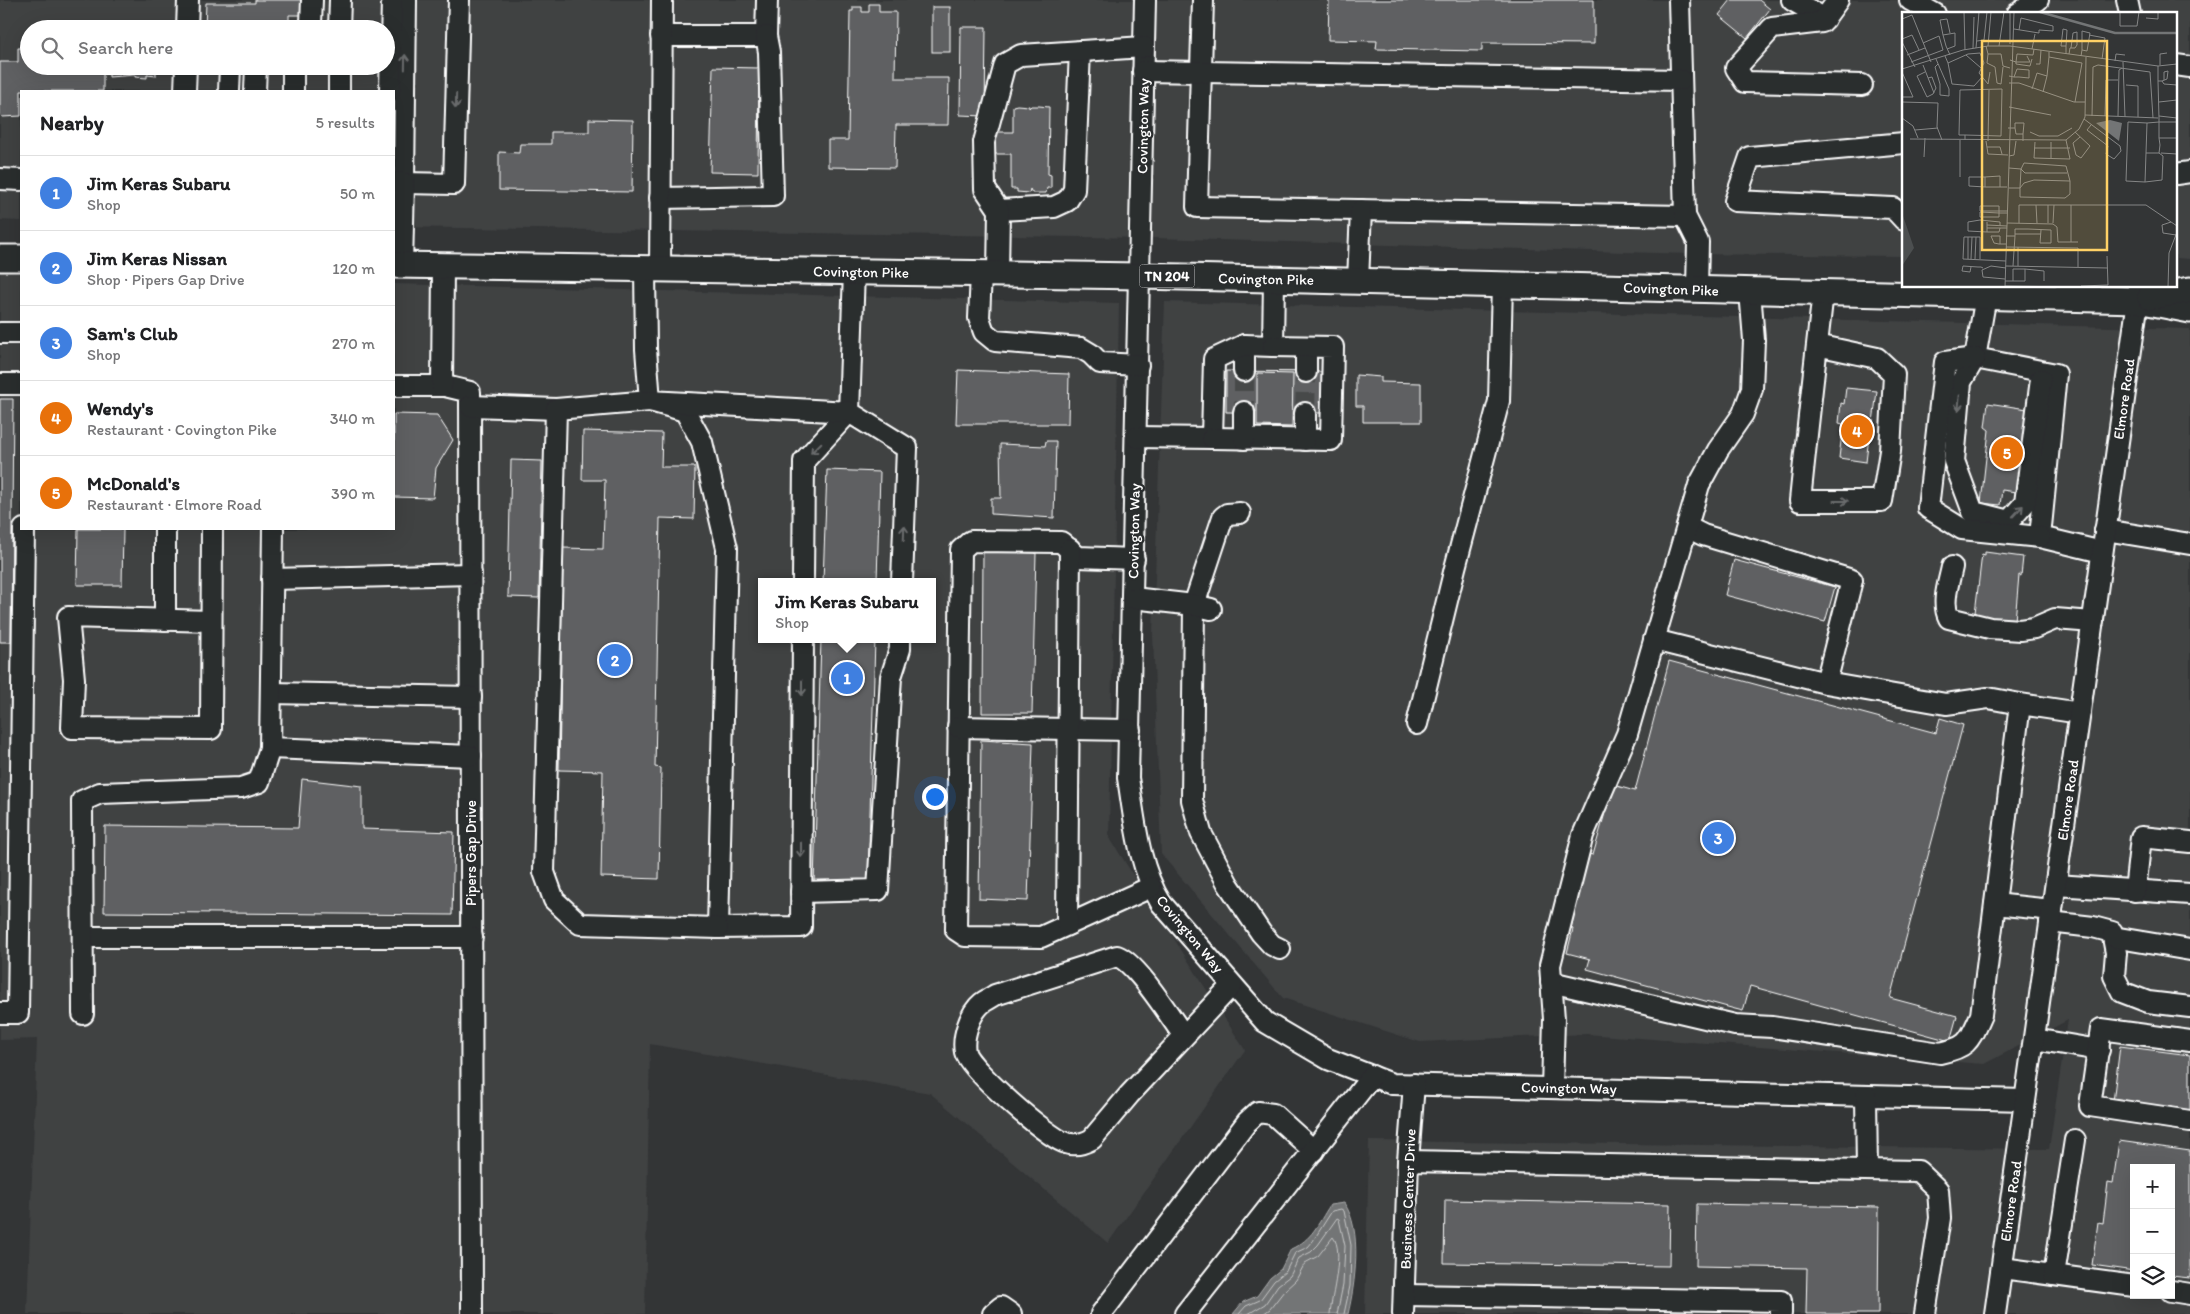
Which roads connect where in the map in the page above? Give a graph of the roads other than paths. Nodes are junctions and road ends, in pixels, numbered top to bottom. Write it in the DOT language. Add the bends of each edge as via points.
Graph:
graph roads {
  1 [pos="188,0"];
  2 [pos="312,0"];
  3 [pos="340,0"];
  4 [pos="392,0"];
  5 [pos="406,0"];
  6 [pos="459,0"];
  7 [pos="662,0"];
  8 [pos="768,0"];
  9 [pos="1144,0"];
  10 [pos="1203,0"];
  11 [pos="1679,0"];
  12 [pos="1792,0"];
  13 [pos="1838,0"];
  14 [pos="1910,0"];
  15 [pos="2038,0"];
  16 [pos="1931,12"];
  17 [pos="2020,12"];
  18 [pos="1824,19"];
  19 [pos="187,20"];
  20 [pos="312,20"];
  21 [pos="340,20"];
  22 [pos="392,20"];
  23 [pos="661,36"];
  24 [pos="766,36"];
  25 [pos="1144,47"];
  26 [pos="1080,51"];
  27 [pos="1143,70"];
  28 [pos="1201,71"];
  29 [pos="186,75"];
  30 [pos="230,75"];
  31 [pos="256,75"];
  32 [pos="293,75"];
  33 [pos="339,75"];
  34 [pos="390,75"];
  35 [pos="1681,80"];
  36 [pos="1862,85"];
  37 [pos="185,90"];
  38 [pos="229,90"];
  39 [pos="255,90"];
  40 [pos="293,90"];
  41 [pos="339,90"];
  42 [pos="390,90"];
  43 [pos="1902,143"];
  44 [pos="0,179"];
  45 [pos="20,180"];
  46 [pos="399,183"];
  47 [pos="660,198"];
  48 [pos="999,210"];
  49 [pos="1361,210"];
  50 [pos="1684,216"];
  51 [pos="1902,218"];
  52 [pos="0,258"];
  53 [pos="20,258"];
  54 [pos="398,265"];
  55 [pos="444,266"];
  56 [pos="653,269"];
  57 [pos="854,272"];
  58 [pos="990,274"];
  59 [pos="1140,276"];
  60 [pos="1274,279"];
  61 [pos="1358,281"];
  62 [pos="1502,284"];
  63 [pos="1697,289"];
  64 [pos="1911,290"];
  65 [pos="2190,290"];
  66 [pos="1750,292"];
  67 [pos="1823,292"];
  68 [pos="2138,293"];
  69 [pos="1986,296"];
  70 [pos="2190,310"];
  71 [pos="0,333"];
  72 [pos="20,334"];
  73 [pos="1244,345"];
  74 [pos="1816,345"];
  75 [pos="1273,346"];
  76 [pos="1306,347"];
  77 [pos="1975,358"];
  78 [pos="1138,365"];
  79 [pos="1244,371"];
  80 [pos="2041,371"];
  81 [pos="1306,372"];
  82 [pos="0,384"];
  83 [pos="20,384"];
  84 [pos="395,386"];
  85 [pos="442,386"];
  86 [pos="470,399"];
  87 [pos="650,401"];
  88 [pos="556,408"];
  89 [pos="849,412"];
  90 [pos="1244,412"];
  91 [pos="1305,413"];
  92 [pos="1136,437"];
  93 [pos="1212,438"];
  94 [pos="1244,439"];
  95 [pos="1305,440"];
  96 [pos="1240,513"];
  97 [pos="1687,527"];
  98 [pos="24,530"];
  99 [pos="166,530"];
  100 [pos="212,530"];
  101 [pos="273,530"];
  102 [pos="2106,530"];
  103 [pos="2040,537"];
  104 [pos="2190,544"];
  105 [pos="1070,549"];
  106 [pos="2102,552"];
  107 [pos="1134,559"];
  108 [pos="1952,567"];
  109 [pos="471,574"];
  110 [pos="803,578"];
  111 [pos="902,578"];
  112 [pos="272,579"];
  113 [pos="1133,598"];
  114 [pos="1203,607"];
  115 [pos="165,620"];
  116 [pos="211,621"];
  117 [pos="2093,622"];
  118 [pos="1654,640"];
  119 [pos="803,643"];
  120 [pos="900,644"];
  121 [pos="1826,683"];
  122 [pos="271,693"];
  123 [pos="471,697"];
  124 [pos="2020,704"];
  125 [pos="2080,713"];
  126 [pos="1417,724"];
  127 [pos="958,727"];
  128 [pos="1068,729"];
  129 [pos="1130,730"];
  130 [pos="270,748"];
  131 [pos="471,756"];
  132 [pos="2190,842"];
  133 [pos="2056,885"];
  134 [pos="1151,887"];
  135 [pos="2135,891"];
  136 [pos="801,892"];
  137 [pos="2190,894"];
  138 [pos="1995,904"];
  139 [pos="2051,916"];
  140 [pos="1067,924"];
  141 [pos="718,928"];
  142 [pos="84,937"];
  143 [pos="472,937"];
  144 [pos="2113,937"];
  145 [pos="1280,949"];
  146 [pos="2190,950"];
  147 [pos="1551,982"];
  148 [pos="1232,984"];
  149 [pos="2190,1007"];
  150 [pos="0,1013"];
  151 [pos="83,1014"];
  152 [pos="1184,1036"];
  153 [pos="2034,1039"];
  154 [pos="2190,1041"];
  155 [pos="2099,1050"];
  156 [pos="1372,1076"];
  157 [pos="1414,1084"];
  158 [pos="1552,1088"];
  159 [pos="1866,1096"];
  160 [pos="2025,1100"];
  161 [pos="2190,1121"];
  162 [pos="2075,1140"];
  163 [pos="1314,1151"];
  164 [pos="1408,1161"];
  165 [pos="1868,1170"];
  166 [pos="2002,1268"];
  167 [pos="2054,1275"];
  168 [pos="2130,1285"];
  169 [pos="2175,1292"];
  170 [pos="2190,1294"];
  171 [pos="1404,1305"];
  172 [pos="472,1314"];
  173 [pos="994,1314"];
  174 [pos="1011,1314"];
  175 [pos="1101,1314"];
  176 [pos="1185,1314"];
  177 [pos="1781,1314"];
  178 [pos="1925,1314"];
  179 [pos="1995,1314"];
  1 -- 19 [label="street"];
  2 -- 20 [label="street"];
  3 -- 21 [label="street"];
  4 -- 22 [label="street"];
  46 -- 5 [label="street, one-way"];
  6 -- 46 [label="street, one-way" via="454,184"];
  7 -- 23 [label="street"];
  8 -- 24 [label="street"];
  9 -- 25 [label="street, Covington Way"];
  10 -- 28 [label="street"];
  11 -- 35 [label="street"];
  12 -- 18 [label="street"];
  13 -- 18 [label="street"];
  14 -- 16 [label="street"];
  15 -- 17 [label="street"];
  18 -- 36 [label="street" via="1822,22 1772,28 1736,68 1745,82"];
  23 -- 24 [label="street"];
  23 -- 47 [label="street"];
  24 -- 47 [label="street" via="773,196"];
  25 -- 26 [label="street"];
  25 -- 27 [label="street, Covington Way"];
  26 -- 48 [label="street" via="1074,190 1066,201 1054,206"];
  26 -- 48 [label="street" via="1021,55 1005,64 984,142 985,189"];
  27 -- 28 [label="street"];
  27 -- 59 [label="street, Covington Way"];
  28 -- 35 [label="street"];
  28 -- 49 [label="street" via="1197,207"];
  29 -- 37 [label="street"];
  30 -- 38 [label="street"];
  31 -- 39 [label="street"];
  32 -- 40 [label="street"];
  33 -- 41 [label="street"];
  34 -- 42 [label="street"];
  35 -- 50 [label="street"];
  43 -- 51 [label="street" via="1750,156 1736,201 1893,208"];
  44 -- 45 [label="street"];
  46 -- 54 [label="street"];
  47 -- 56 [label="street"];
  48 -- 58 [label="street"];
  49 -- 50 [label="street"];
  49 -- 61 [label="street"];
  50 -- 63 [label="street" via="1698,242"];
  52 -- 53 [label="main road"];
  54 -- 55 [label="main road, Covington Pike / TN 204"];
  55 -- 56 [label="main road, Covington Pike / TN 204"];
  55 -- 85 [label="street"];
  56 -- 57 [label="main road, Covington Pike / TN 204"];
  56 -- 87 [label="street" via="646,348"];
  57 -- 58 [label="main road, Covington Pike / TN 204"];
  57 -- 89 [label="street"];
  58 -- 59 [label="main road, Covington Pike / TN 204"];
  58 -- 78 [label="street" via="979,318 984,332 995,341 1081,348 1100,363"];
  59 -- 60 [label="main road, Covington Pike / TN 204"];
  59 -- 78 [label="street, Covington Way"];
  60 -- 61 [label="main road, Covington Pike / TN 204"];
  60 -- 75 [label="street"];
  61 -- 62 [label="main road, Covington Pike / TN 204"];
  62 -- 63 [label="main road, Covington Pike / TN 204"];
  62 -- 126 [label="street" via="1499,401 1454,568"];
  63 -- 66 [label="main road, Covington Pike / TN 204"];
  64 -- 67 [label="main road, Covington Pike / TN 204"];
  64 -- 69 [label="main road, Covington Pike / TN 204"];
  65 -- 68 [label="main road, Covington Pike / TN 204"];
  66 -- 67 [label="main road, Covington Pike / TN 204"];
  66 -- 97 [label="street" via="1754,340 1752,389 1743,414 1699,485"];
  67 -- 74 [label="street"];
  68 -- 69 [label="main road, Covington Pike / TN 204"];
  68 -- 70 [label="main road, Covington Pike / TN 204"];
  68 -- 102 [label="street, Elmore Road"];
  69 -- 77 [label="street"];
  71 -- 72 [label="street"];
  73 -- 75 [label="street"];
  73 -- 79 [label="street"];
  73 -- 93 [label="street" via="1214,359"];
  74 -- 74 [label="street, one-way" via="1800,501 1882,501 1890,451 1894,374 1877,358"];
  75 -- 76 [label="street"];
  76 -- 81 [label="street"];
  76 -- 95 [label="street" via="1333,347 1330,440"];
  77 -- 80 [label="street"];
  77 -- 80 [label="street, one-way" via="1961,382 1954,461 1973,512 2009,521 2025,503"];
  77 -- 103 [label="street" via="1945,362 1928,508 1962,530"];
  78 -- 92 [label="street, Covington Way"];
  80 -- 103 [label="street" via="2056,374"];
  82 -- 83 [label="street"];
  84 -- 85 [label="street"];
  85 -- 86 [label="street"];
  86 -- 88 [label="street"];
  86 -- 109 [label="street, Pipers Gap Drive"];
  87 -- 88 [label="street"];
  87 -- 89 [label="street"];
  87 -- 141 [label="street" via="685,411 702,442 727,548"];
  88 -- 141 [label="street" via="544,872 554,900 580,924"];
  89 -- 110 [label="street, one-way" via="804,461"];
  111 -- 89 [label="street, one-way" via="907,448"];
  90 -- 94 [label="street"];
  91 -- 95 [label="street"];
  92 -- 93 [label="street"];
  92 -- 107 [label="street, Covington Way"];
  93 -- 94 [label="street"];
  94 -- 95 [label="street"];
  96 -- 114 [label="street" via="1223,517"];
  97 -- 118 [label="street"];
  97 -- 121 [label="street" via="1703,535 1852,580"];
  98 -- 150 [label="street" via="18,1013"];
  99 -- 115 [label="street"];
  100 -- 116 [label="street"];
  101 -- 112 [label="street"];
  102 -- 104 [label="street"];
  102 -- 106 [label="street, Elmore Road"];
  103 -- 106 [label="street"];
  105 -- 107 [label="street" via="1078,557"];
  105 -- 127 [label="street" via="1061,542 971,541 960,550"];
  105 -- 128 [label="street"];
  106 -- 117 [label="street, Elmore Road"];
  107 -- 113 [label="street, Covington Way"];
  108 -- 117 [label="street" via="1945,601 1949,618 1990,628 2020,630 2055,620"];
  109 -- 112 [label="street"];
  109 -- 123 [label="street, Pipers Gap Drive"];
  112 -- 122 [label="street"];
  113 -- 114 [label="street"];
  113 -- 129 [label="street, Covington Way"];
  114 -- 145 [label="street" via="1192,800 1201,833 1228,884 1261,933"];
  115 -- 116 [label="street"];
  115 -- 116 [label="street" via="68,617 74,679 72,728 210,729"];
  117 -- 125 [label="street, Elmore Road"];
  118 -- 121 [label="street"];
  118 -- 147 [label="street" via="1626,734 1583,835 1550,965"];
  119 -- 136 [label="street, one-way"];
  120 -- 136 [label="street" via="891,677 878,890"];
  121 -- 124 [label="street" via="1946,704 1988,698"];
  122 -- 123 [label="street"];
  122 -- 130 [label="street"];
  123 -- 131 [label="street, Pipers Gap Drive"];
  124 -- 125 [label="street"];
  124 -- 138 [label="street"];
  125 -- 133 [label="street, Elmore Road"];
  127 -- 128 [label="street"];
  127 -- 140 [label="street" via="956,930 965,936 1041,937"];
  128 -- 129 [label="street"];
  128 -- 140 [label="street"];
  129 -- 134 [label="street, Covington Way" via="1128,778 1139,849"];
  130 -- 131 [label="street"];
  130 -- 142 [label="street" via="259,782 241,788 100,793 82,802"];
  131 -- 143 [label="street, Pipers Gap Drive"];
  132 -- 135 [label="street" via="2141,838"];
  133 -- 135 [label="street"];
  133 -- 139 [label="street, Elmore Road"];
  134 -- 140 [label="street"];
  134 -- 148 [label="street, Covington Way" via="1161,903"];
  135 -- 137 [label="street"];
  136 -- 141 [label="street" via="801,927"];
  138 -- 139 [label="street"];
  138 -- 147 [label="street" via="1981,1015 1966,1044 1940,1053 1772,1027 1735,1025"];
  139 -- 144 [label="street" via="2112,932"];
  139 -- 153 [label="street, Elmore Road"];
  142 -- 143 [label="street"];
  142 -- 151 [label="street"];
  143 -- 172 [label="street, Pipers Gap Drive"];
  144 -- 146 [label="street"];
  144 -- 149 [label="street" via="2116,953 2114,976 2122,992 2148,1002"];
  147 -- 158 [label="street" via="1554,1020"];
  148 -- 152 [label="street"];
  148 -- 156 [label="street, Covington Way" via="1265,1022 1328,1060"];
  152 -- 152 [label="street" via="1092,1139 1074,1145 1057,1140 1019,1110 968,1060 964,1046 973,1014 995,995 1117,956 1125,958"];
  153 -- 155 [label="street"];
  153 -- 160 [label="street, Elmore Road"];
  154 -- 155 [label="street" via="2101,1029"];
  155 -- 161 [label="street" via="2090,1106"];
  156 -- 157 [label="street, Covington Way" via="1392,1084"];
  156 -- 163 [label="street"];
  157 -- 158 [label="street, Covington Way"];
  157 -- 164 [label="street, Business Center Drive"];
  158 -- 159 [label="street, Covington Way"];
  159 -- 160 [label="street, Covington Way"];
  159 -- 165 [label="street"];
  160 -- 166 [label="street, Elmore Road"];
  162 -- 167 [label="street"];
  163 -- 175 [label="street" via="1273,1114 1258,1112 1247,1122"];
  163 -- 176 [label="street"];
  164 -- 165 [label="street"];
  164 -- 171 [label="street, Business Center Drive"];
  165 -- 178 [label="street" via="1918,1171 1938,1190 1940,1218"];
  166 -- 167 [label="street"];
  166 -- 179 [label="street, Elmore Road"];
  167 -- 168 [label="street"];
  169 -- 170 [label="street"];
  171 -- 177 [label="street" via="1781,1301"];
  173 -- 174 [label="street" via="1001,1308"];
}
